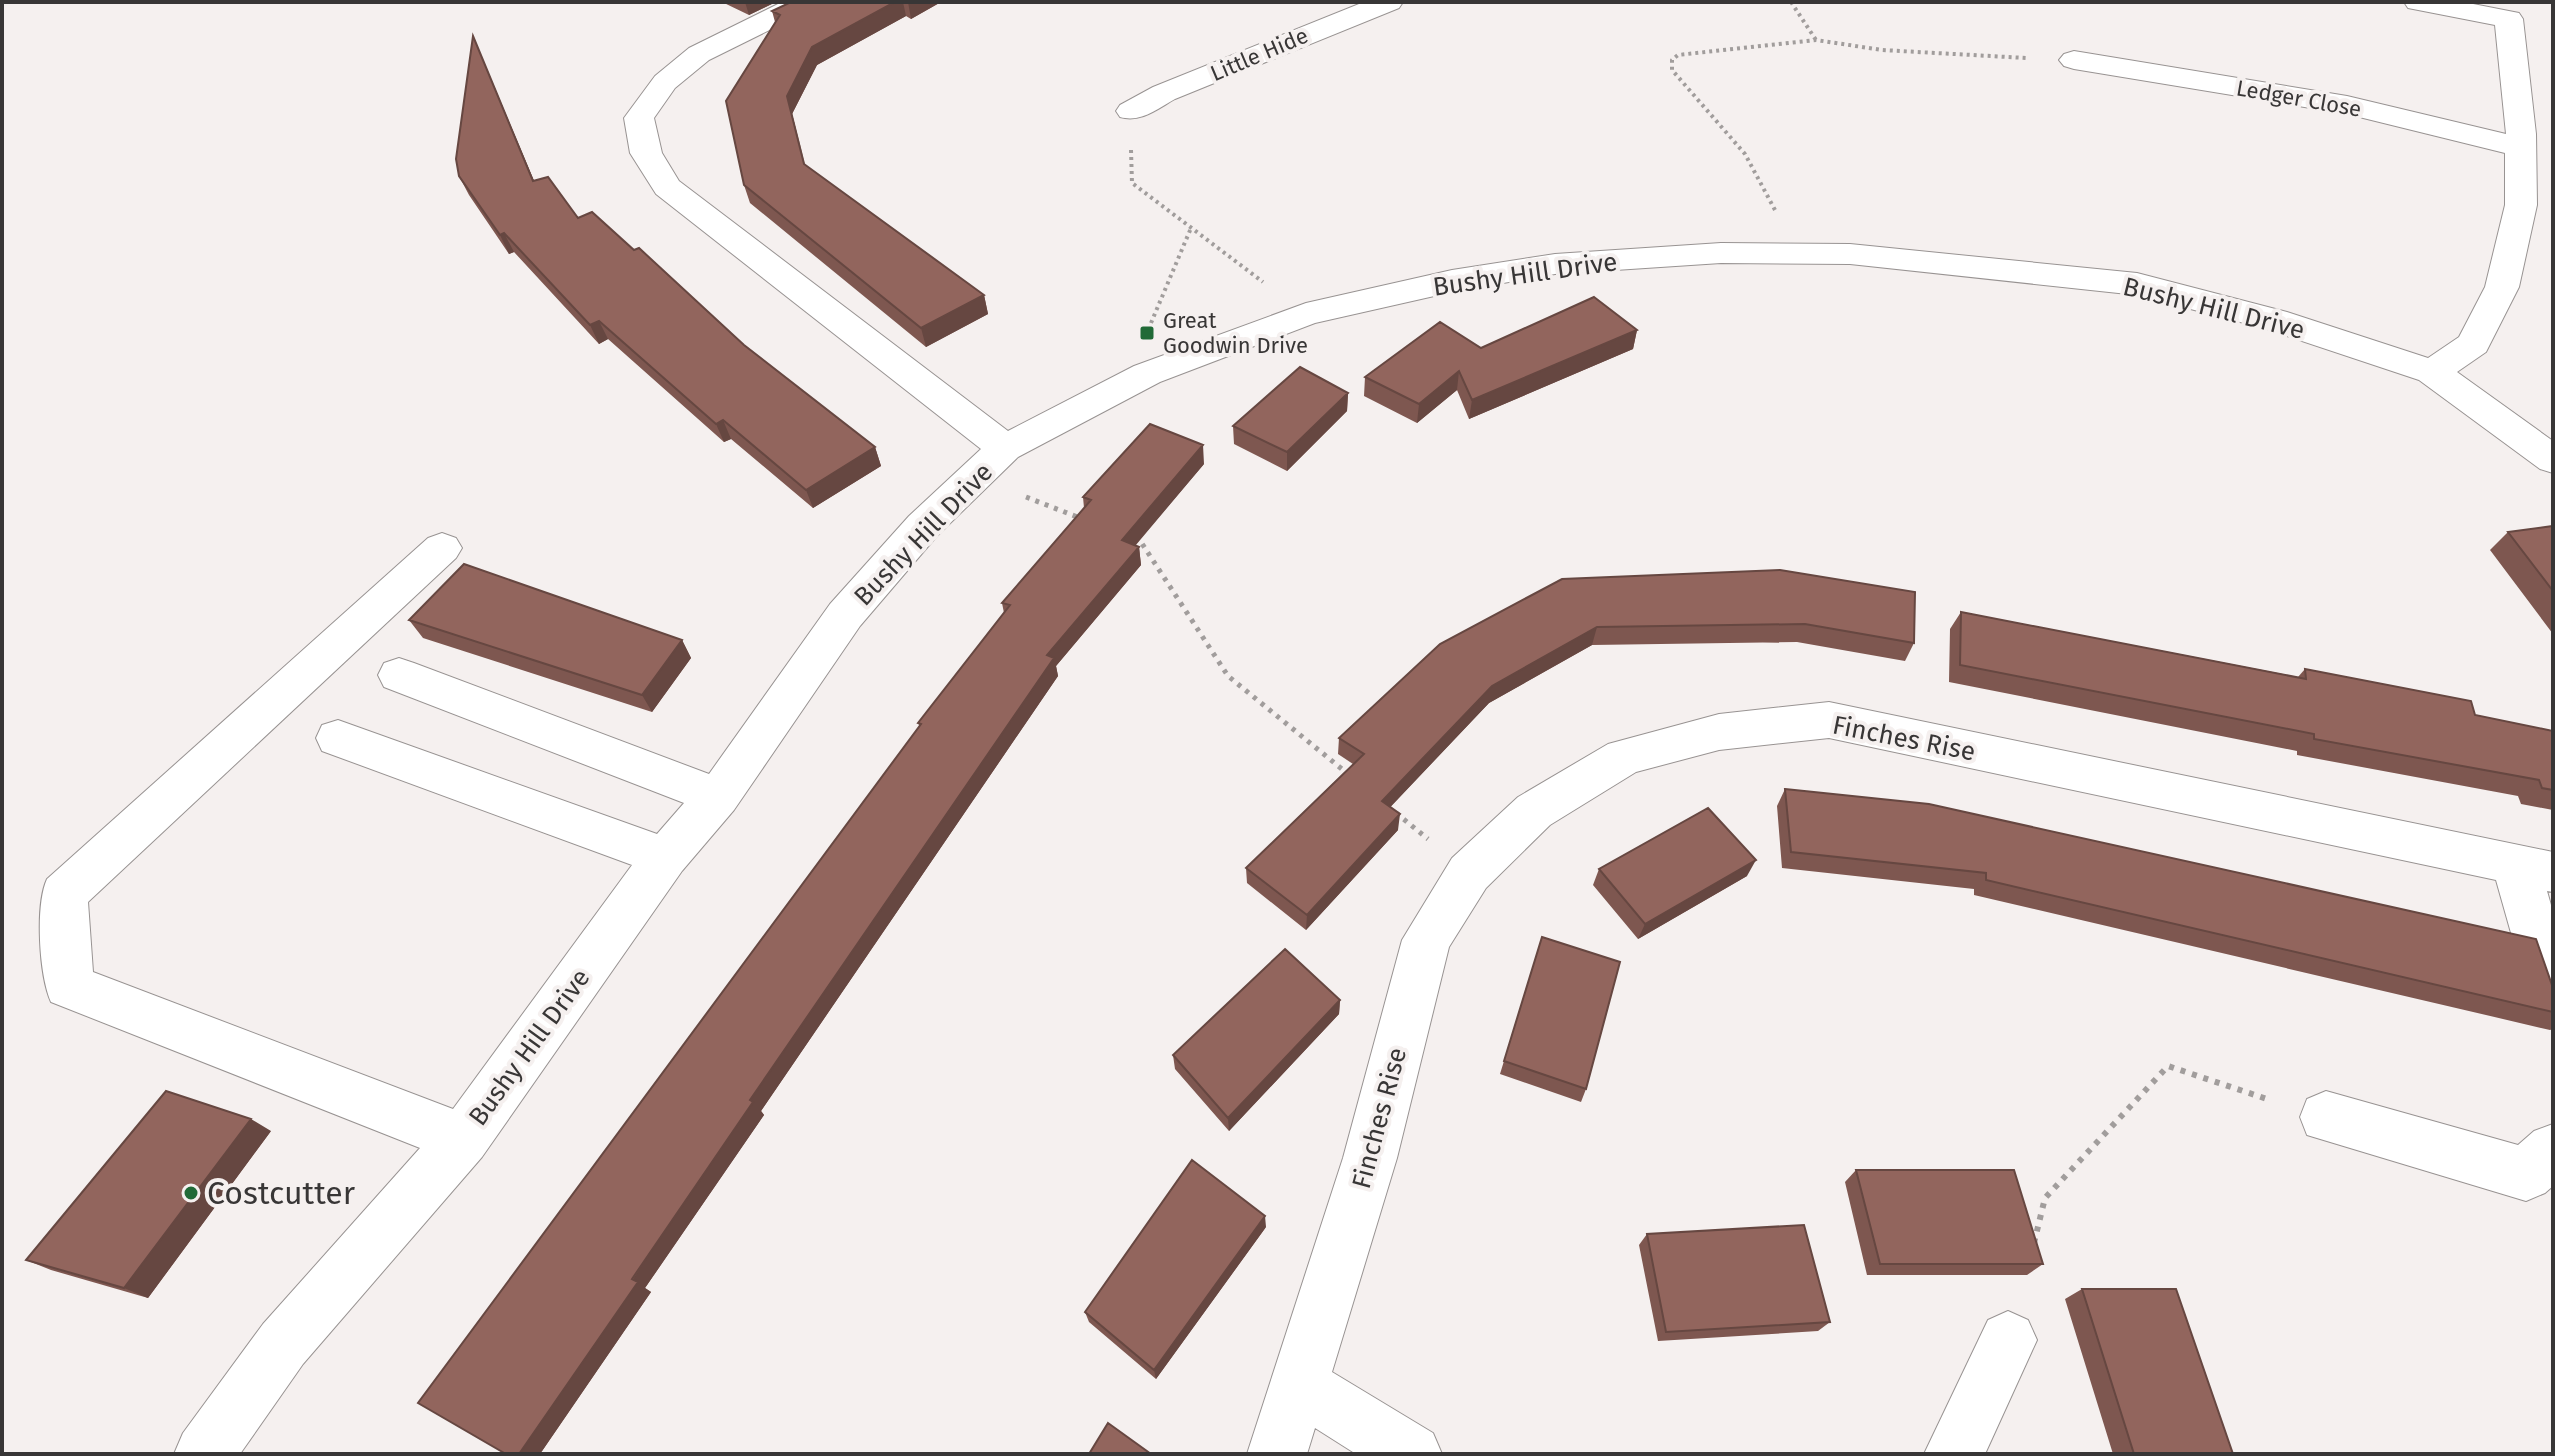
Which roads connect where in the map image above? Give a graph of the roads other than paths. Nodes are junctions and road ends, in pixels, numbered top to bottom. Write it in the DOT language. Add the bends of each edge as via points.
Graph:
graph roads {
  1 [pos="804,2"];
  2 [pos="1389,2"];
  3 [pos="2418,2"];
  4 [pos="2518,10"];
  5 [pos="2074,60"];
  6 [pos="1131,111"];
  7 [pos="2521,147"];
  8 [pos="2432,372"];
  9 [pos="2553,460"];
  10 [pos="991,462"];
  11 [pos="442,548"];
  12 [pos="399,675"];
  13 [pos="338,738"];
  14 [pos="718,797"];
  15 [pos="665,857"];
  16 [pos="2534,869"];
  17 [pos="2553,993"];
  18 [pos="2326,1117"];
  19 [pos="463,1139"];
  20 [pos="2553,1150"];
  21 [pos="2008,1340"];
  22 [pos="1297,1384"];
  23 [pos="204,1454"];
  24 [pos="1277,1454"];
  25 [pos="1412,1454"];
  26 [pos="1954,1454"];
  1 -- 10 [label="street" via="699,54 665,82 639,118 646,153 667,187"];
  2 -- 6 [label="street, Little Hide"];
  3 -- 4 [label="street"];
  4 -- 7 [label="street"];
  5 -- 7 [label="street, Ledger Close" via="2347,105"];
  7 -- 8 [label="street" via="2521,205 2502,287 2473,344"];
  8 -- 9 [label="street, Bushy Hill Drive"];
  8 -- 10 [label="street, Bushy Hill Drive" via="2275,320 2137,284 1850,254 1721,253 1555,264 1306,314 1125,385"];
  10 -- 14 [label="street, Bushy Hill Drive" via="923,526 845,615"];
  11 -- 19 [label="street" via="64,894 69,986"];
  12 -- 14 [label="street"];
  13 -- 15 [label="street"];
  14 -- 15 [label="street, Bushy Hill Drive"];
  15 -- 19 [label="street, Bushy Hill Drive"];
  16 -- 17 [label="street"];
  16 -- 22 [label="street, Finches Rise" via="1829,720 1719,732 1624,757 1534,811 1469,873 1426,940 1370,1158"];
  18 -- 20 [label="street" via="2526,1174"];
  19 -- 23 [label="street, Bushy Hill Drive" via="283,1344"];
  21 -- 26 [label="street"];
  22 -- 24 [label="street, Finches Rise"];
  22 -- 25 [label="street"];
}
